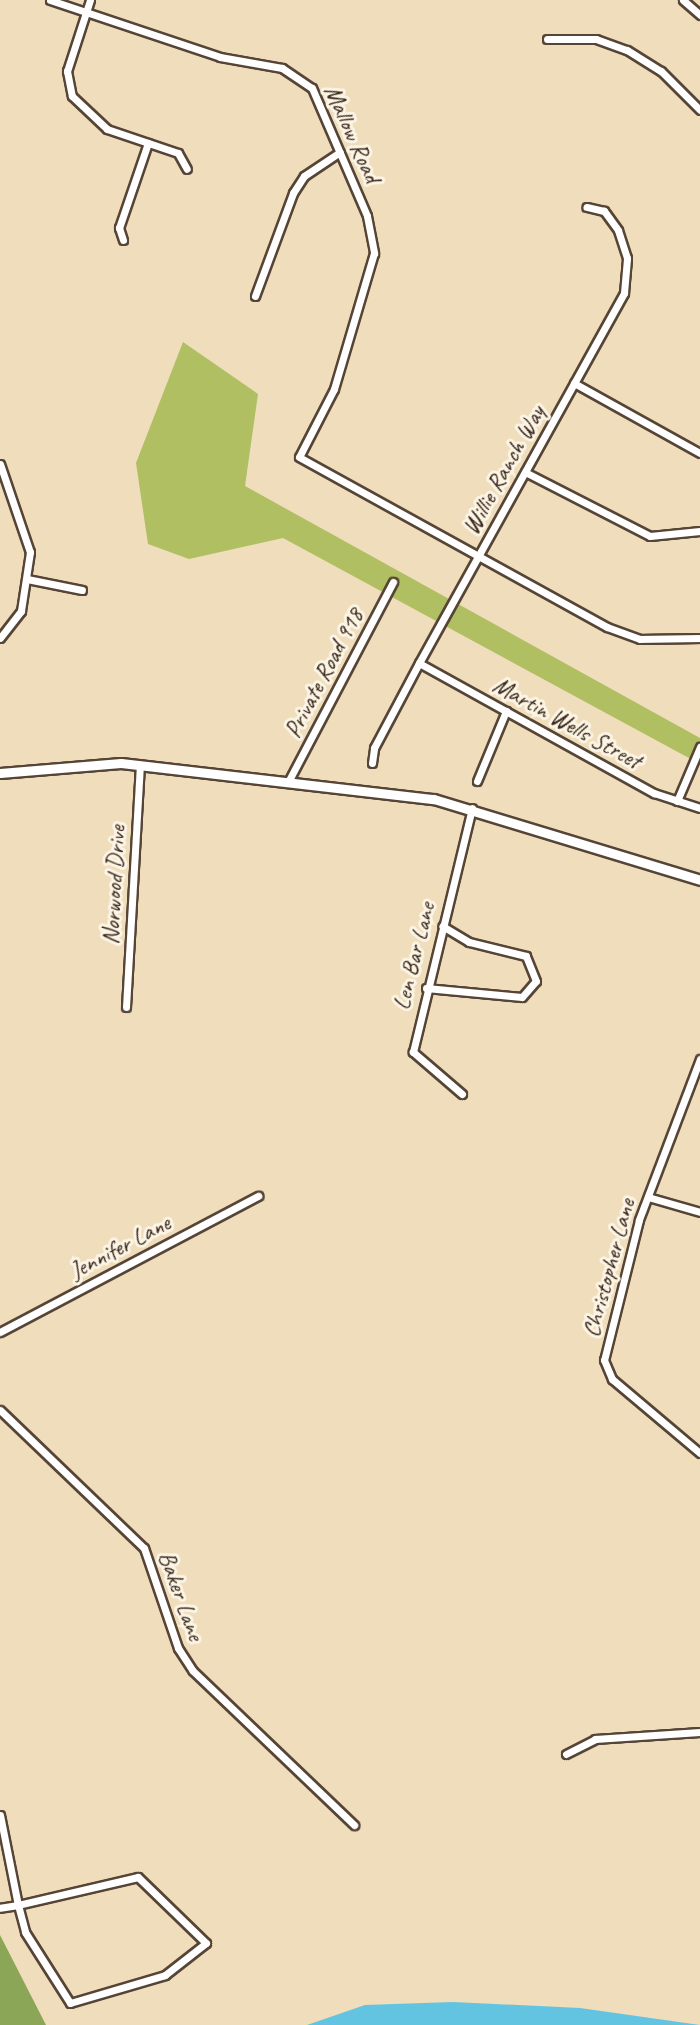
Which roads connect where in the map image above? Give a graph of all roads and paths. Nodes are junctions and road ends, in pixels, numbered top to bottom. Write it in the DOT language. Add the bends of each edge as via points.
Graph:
graph roads {
  1 [pos="50,0"];
  2 [pos="90,0"];
  3 [pos="683,0"];
  4 [pos="693,2"];
  5 [pos="86,12"];
  6 [pos="700,15"];
  7 [pos="547,39"];
  8 [pos="700,110"];
  9 [pos="148,143"];
  10 [pos="340,152"];
  11 [pos="187,169"];
  12 [pos="586,207"];
  13 [pos="123,240"];
  14 [pos="255,296"];
  15 [pos="574,383"];
  16 [pos="700,453"];
  17 [pos="0,464"];
  18 [pos="525,472"];
  19 [pos="700,531"];
  20 [pos="478,556"];
  21 [pos="27,579"];
  22 [pos="393,582"];
  23 [pos="82,590"];
  24 [pos="0,638"];
  25 [pos="700,638"];
  26 [pos="419,663"];
  27 [pos="506,711"];
  28 [pos="700,747"];
  29 [pos="372,763"];
  30 [pos="140,766"];
  31 [pos="0,773"];
  32 [pos="477,781"];
  33 [pos="288,782"];
  34 [pos="677,801"];
  35 [pos="472,807"];
  36 [pos="700,808"];
  37 [pos="700,880"];
  38 [pos="442,926"];
  39 [pos="426,988"];
  40 [pos="126,1007"];
  41 [pos="700,1059"];
  42 [pos="462,1094"];
  43 [pos="258,1196"];
  44 [pos="648,1197"];
  45 [pos="700,1212"];
  46 [pos="0,1332"];
  47 [pos="1,1415"];
  48 [pos="700,1453"];
  49 [pos="700,1732"];
  50 [pos="566,1754"];
  51 [pos="0,1815"];
  52 [pos="354,1825"];
  53 [pos="18,1905"];
  54 [pos="0,1909"];
  1 -- 5 [label="street, Mallow Road"];
  2 -- 5 [label="street"];
  3 -- 4 [label="street"];
  4 -- 6 [label="street"];
  5 -- 9 [label="street" via="67,71 72,96 107,129"];
  5 -- 10 [label="street, Mallow Road" via="220,57 296,74 312,88"];
  7 -- 8 [label="street" via="596,39 627,50 661,71"];
  9 -- 11 [label="street" via="178,153"];
  9 -- 13 [label="street" via="119,228"];
  10 -- 14 [label="street" via="304,176 293,193"];
  10 -- 20 [label="street, Mallow Road" via="367,216 374,253 334,389 299,457"];
  12 -- 15 [label="street, Willie Ranch Way" via="613,219 628,271 624,293"];
  15 -- 16 [label="street"];
  15 -- 18 [label="street, Willie Ranch Way"];
  17 -- 21 [label="street" via="29,543"];
  18 -- 19 [label="street" via="650,536"];
  18 -- 20 [label="street, Willie Ranch Way"];
  20 -- 25 [label="street" via="607,627 640,639"];
  20 -- 26 [label="street, Willie Ranch Way"];
  21 -- 23 [label="street"];
  21 -- 24 [label="street" via="18,619"];
  22 -- 33 [label="street, Private Road 918"];
  26 -- 27 [label="street, Martin Wells Street"];
  26 -- 29 [label="street, Willie Ranch Way" via="374,748"];
  27 -- 32 [label="street"];
  27 -- 34 [label="street, Martin Wells Street"];
  28 -- 34 [label="street"];
  30 -- 31 [label="street" via="78,764"];
  30 -- 33 [label="street"];
  30 -- 40 [label="street, Norwood Drive"];
  33 -- 35 [label="street"];
  34 -- 36 [label="street, Martin Wells Street"];
  35 -- 37 [label="street"];
  35 -- 38 [label="street, Len Bar Lane"];
  38 -- 39 [label="street, Len Bar Lane"];
  38 -- 39 [label="street" via="469,942 526,956 536,981 522,998"];
  39 -- 42 [label="street, Len Bar Lane" via="413,1052"];
  41 -- 44 [label="street, Christopher Lane"];
  43 -- 46 [label="street, Jennifer Lane"];
  44 -- 45 [label="street"];
  44 -- 48 [label="street, Christopher Lane" via="605,1367"];
  47 -- 52 [label="street, Baker Lane" via="144,1548 178,1648 193,1671"];
  49 -- 50 [label="street" via="595,1739"];
  51 -- 53 [label="street"];
  53 -- 53 [label="street" via="37,1955 70,2003 165,1975 206,1943 138,1877"];
  53 -- 54 [label="street"];
}
